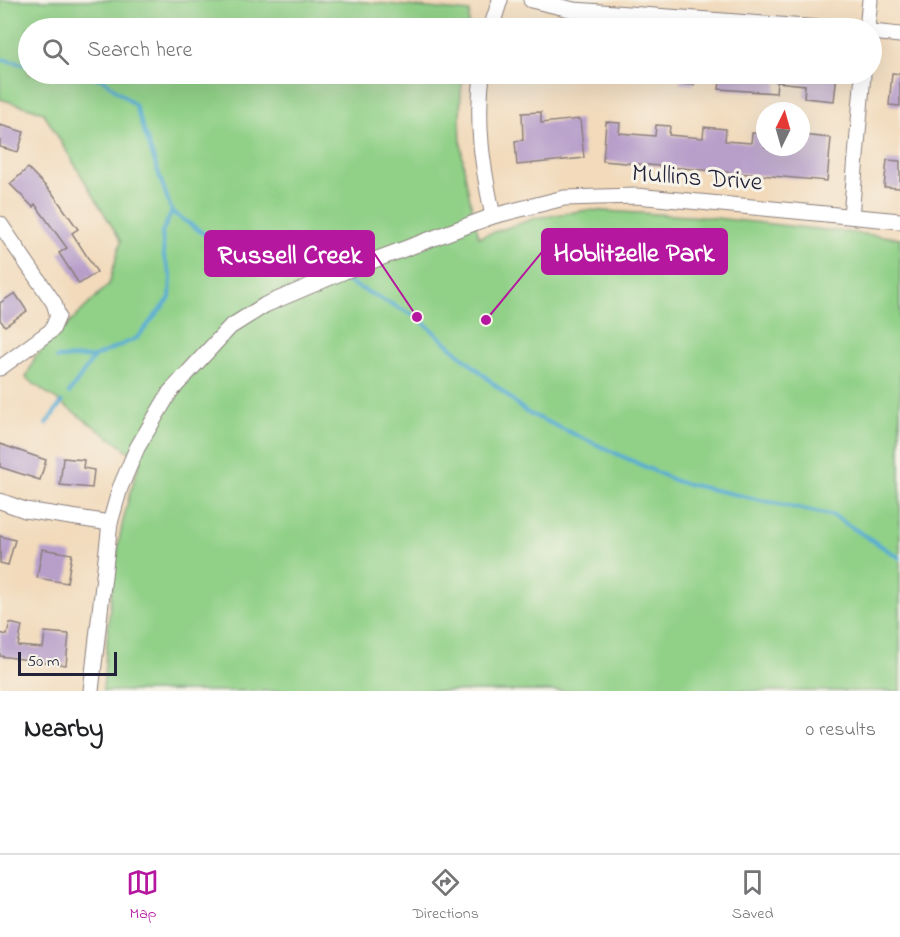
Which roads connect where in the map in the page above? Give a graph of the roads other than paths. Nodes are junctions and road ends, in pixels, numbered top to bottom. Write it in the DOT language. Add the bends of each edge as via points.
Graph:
graph roads {
  1 [pos="500,0"];
  2 [pos="531,0"];
  3 [pos="870,0"];
  4 [pos="494,18"];
  5 [pos="683,18"];
  6 [pos="868,18"];
  7 [pos="882,34"];
  8 [pos="900,35"];
  9 [pos="481,84"];
  10 [pos="862,84"];
  11 [pos="493,216"];
  12 [pos="851,216"];
  13 [pos="900,221"];
  14 [pos="0,224"];
  15 [pos="0,368"];
  16 [pos="0,501"];
  17 [pos="110,523"];
  18 [pos="91,691"];
  1 -- 4 [label="street"];
  2 -- 5 [label="street" via="574,10"];
  3 -- 6 [label="street"];
  7 -- 8 [label="street"];
  9 -- 11 [label="street" via="480,156"];
  10 -- 12 [label="street"];
  11 -- 12 [label="street, Mullins Drive" via="564,198 636,196"];
  11 -- 17 [label="street, Mullins Drive" via="274,301 230,327 170,392 137,448"];
  12 -- 13 [label="street, Mullins Drive"];
  14 -- 15 [label="street" via="54,303 58,316 52,330"];
  16 -- 17 [label="street" via="36,512"];
  17 -- 18 [label="street, Mullins Drive"];
}
